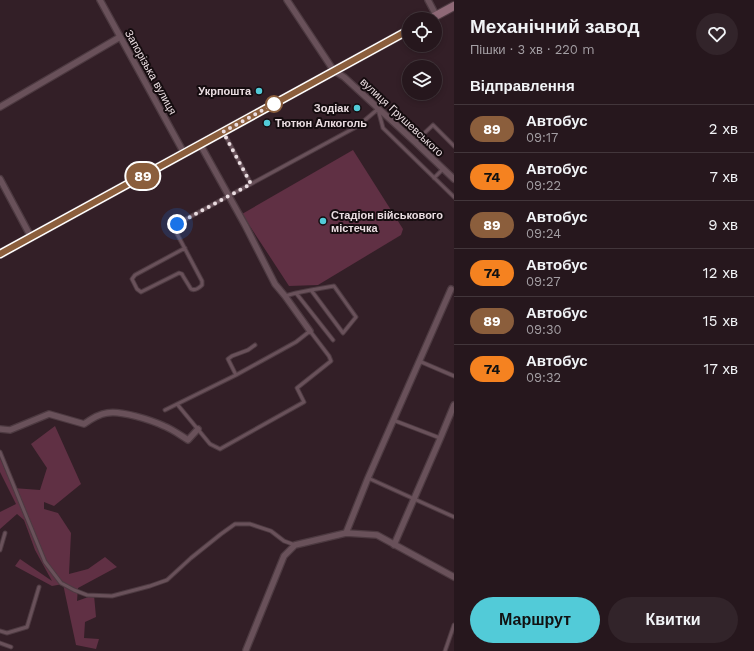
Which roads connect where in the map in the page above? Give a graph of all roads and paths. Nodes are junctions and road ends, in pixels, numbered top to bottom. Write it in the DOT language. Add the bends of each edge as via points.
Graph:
graph roads {
  1 [pos="100,0"];
  2 [pos="287,0"];
  3 [pos="428,0"];
  4 [pos="454,6"];
  5 [pos="432,12"];
  6 [pos="442,12"];
  7 [pos="402,34"];
  8 [pos="120,37"];
  9 [pos="334,71"];
  10 [pos="0,107"];
  11 [pos="378,109"];
  12 [pos="223,132"];
  13 [pos="415,142"];
  14 [pos="200,144"];
  15 [pos="454,146"];
  16 [pos="184,153"];
  17 [pos="443,169"];
  18 [pos="434,178"];
  19 [pos="0,179"];
  20 [pos="454,179"];
  21 [pos="251,184"];
  22 [pos="228,196"];
  23 [pos="454,197"];
  24 [pos="31,237"];
  25 [pos="185,248"];
  26 [pos="0,254"];
  27 [pos="451,289"];
  28 [pos="311,290"];
  29 [pos="296,294"];
  30 [pos="285,296"];
  31 [pos="310,331"];
  32 [pos="333,340"];
  33 [pos="255,345"];
  34 [pos="419,361"];
  35 [pos="236,375"];
  36 [pos="454,376"];
  37 [pos="177,404"];
  38 [pos="454,405"];
  39 [pos="165,410"];
  40 [pos="393,420"];
  41 [pos="0,429"];
  42 [pos="198,429"];
  43 [pos="440,439"];
  44 [pos="0,452"];
  45 [pos="368,478"];
  46 [pos="414,499"];
  47 [pos="454,517"];
  48 [pos="5,532"];
  49 [pos="346,533"];
  50 [pos="295,545"];
  51 [pos="394,545"];
  52 [pos="0,550"];
  53 [pos="454,577"];
  54 [pos="39,587"];
  55 [pos="454,625"];
  56 [pos="0,631"];
  57 [pos="0,643"];
  58 [pos="11,647"];
  59 [pos="246,650"];
  60 [pos="445,651"];
  1 -- 8 [label="street, Запорізька вулиця"];
  2 -- 9 [label="street, вулиця Грушевського"];
  3 -- 5 [label="street"];
  4 -- 6 [label="main road"];
  7 -- 9 [label="main road"];
  8 -- 10 [label="street"];
  8 -- 16 [label="street, Запорізька вулиця"];
  9 -- 11 [label="street, вулиця Грушевського"];
  9 -- 12 [label="main road"];
  11 -- 13 [label="street, вулиця Грушевського"];
  11 -- 18 [label="lane" via="383,128"];
  11 -- 21 [label="lane" via="358,126"];
  12 -- 14 [label="main road"];
  12 -- 21 [label="lane"];
  13 -- 15 [label="lane" via="433,125"];
  13 -- 17 [label="street, вулиця Грушевського"];
  14 -- 16 [label="main road"];
  14 -- 22 [label="street"];
  16 -- 24 [label="main road"];
  17 -- 18 [label="lane"];
  17 -- 20 [label="street, вулиця Грушевського"];
  18 -- 23 [label="lane"];
  19 -- 24 [label="street"];
  21 -- 22 [label="lane"];
  22 -- 25 [label="lane" via="174,228 202,280 202,285 191,289 179,273 141,292 137,289 132,279 134,275"];
  22 -- 30 [label="street" via="275,284"];
  24 -- 26 [label="main road"];
  27 -- 34 [label="street"];
  28 -- 28 [label="lane" via="339,327 343,333 356,317 343,298 334,286"];
  28 -- 29 [label="lane"];
  29 -- 30 [label="lane"];
  29 -- 32 [label="lane"];
  30 -- 31 [label="street"];
  31 -- 35 [label="lane" via="296,342"];
  31 -- 42 [label="lane" via="331,361 297,388 304,402 220,449 210,444"];
  33 -- 35 [label="lane" via="228,359"];
  34 -- 36 [label="lane"];
  34 -- 40 [label="street"];
  35 -- 37 [label="lane"];
  37 -- 39 [label="lane"];
  37 -- 42 [label="lane"];
  38 -- 43 [label="street"];
  40 -- 43 [label="lane"];
  40 -- 45 [label="street"];
  41 -- 42 [label="street" via="10,430 49,414 84,424 94,417 118,412 164,426 188,440"];
  43 -- 46 [label="street"];
  44 -- 50 [label="lane" via="46,562 61,583 87,595 112,596 167,580 235,524 250,524 271,531 284,541"];
  45 -- 46 [label="lane"];
  45 -- 49 [label="street"];
  46 -- 47 [label="lane"];
  46 -- 51 [label="street"];
  48 -- 52 [label="lane"];
  49 -- 50 [label="street"];
  49 -- 51 [label="street" via="377,535"];
  50 -- 59 [label="street" via="284,556"];
  51 -- 53 [label="street"];
  54 -- 56 [label="lane" via="27,627 7,633"];
  55 -- 60 [label="lane"];
  57 -- 58 [label="lane"];
}
